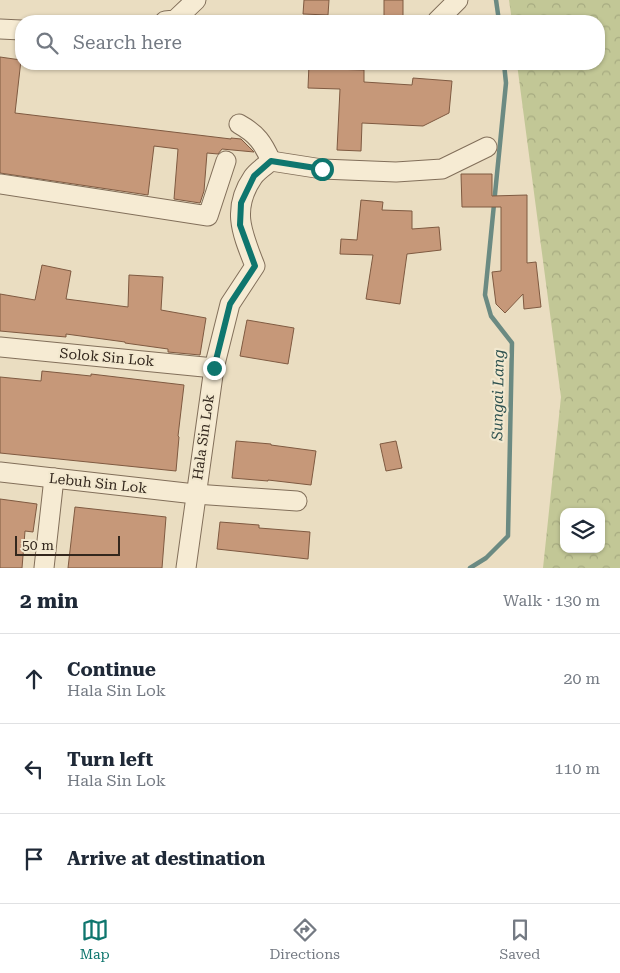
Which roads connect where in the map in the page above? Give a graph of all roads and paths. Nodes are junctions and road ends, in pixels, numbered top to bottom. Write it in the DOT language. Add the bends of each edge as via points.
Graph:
graph roads {
  1 [pos="196,0"];
  2 [pos="458,0"];
  3 [pos="180,15"];
  4 [pos="443,15"];
  5 [pos="0,29"];
  6 [pos="15,30"];
  7 [pos="239,124"];
  8 [pos="488,147"];
  9 [pos="226,160"];
  10 [pos="271,161"];
  11 [pos="0,184"];
  12 [pos="0,347"];
  13 [pos="214,368"];
  14 [pos="0,472"];
  15 [pos="54,478"];
  16 [pos="195,494"];
  17 [pos="297,501"];
  18 [pos="44,568"];
  19 [pos="186,568"];
  1 -- 3 [label="street"];
  2 -- 4 [label="street"];
  5 -- 6 [label="street"];
  7 -- 10 [label="street" via="253,132"];
  8 -- 10 [label="street" via="442,169 396,172 322,169"];
  9 -- 11 [label="street" via="208,216"];
  10 -- 13 [label="street, Hala Sin Lok" via="254,176 241,203 240,225 255,266 230,304"];
  12 -- 13 [label="street, Solok Sin Lok"];
  13 -- 16 [label="street, Hala Sin Lok"];
  14 -- 15 [label="street, Lebuh Sin Lok"];
  15 -- 16 [label="street, Lebuh Sin Lok"];
  15 -- 18 [label="street"];
  16 -- 17 [label="street, Lebuh Sin Lok"];
  16 -- 19 [label="street, Hala Sin Lok"];
}
